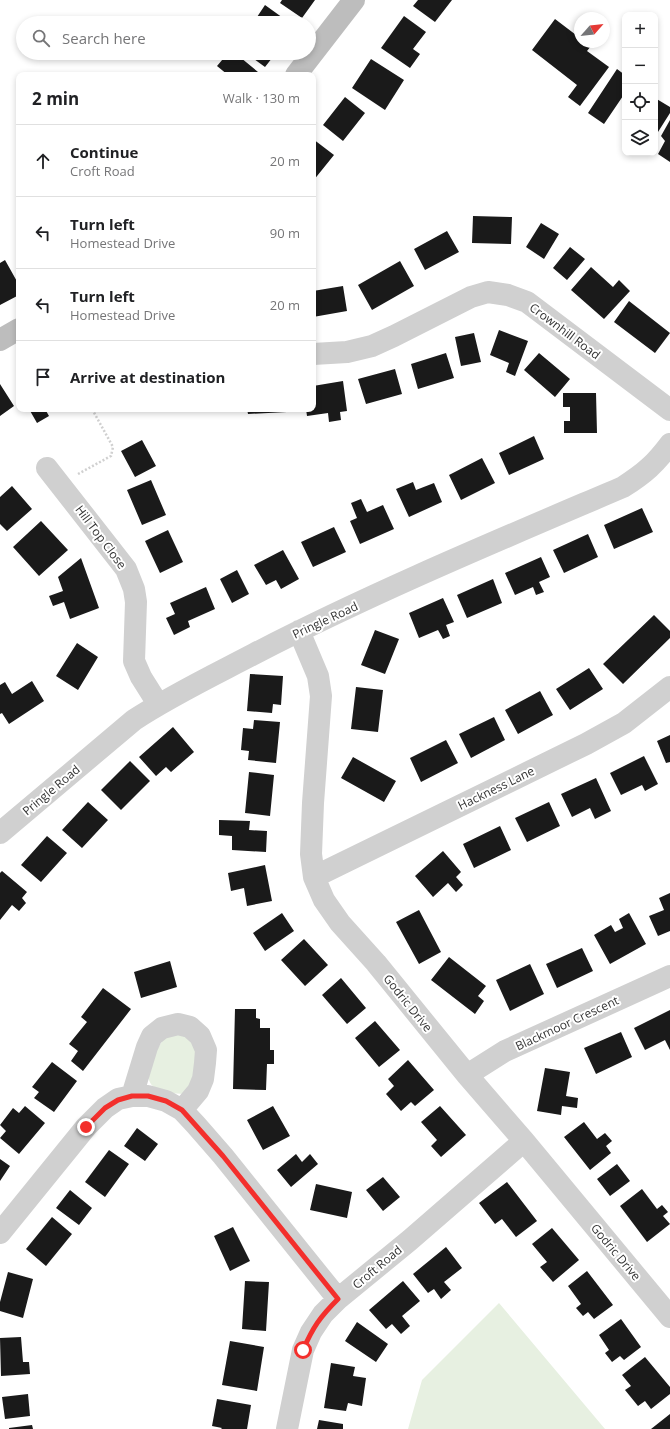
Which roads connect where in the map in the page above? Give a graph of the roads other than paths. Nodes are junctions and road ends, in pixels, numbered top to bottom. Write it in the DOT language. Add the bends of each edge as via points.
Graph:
graph roads {
  1 [pos="354,0"];
  2 [pos="316,49"];
  3 [pos="308,60"];
  4 [pos="298,72"];
  5 [pos="16,331"];
  6 [pos="0,340"];
  7 [pos="316,354"];
  8 [pos="670,410"];
  9 [pos="670,444"];
  10 [pos="54,476"];
  11 [pos="299,631"];
  12 [pos="670,687"];
  13 [pos="158,704"];
  14 [pos="0,833"];
  15 [pos="314,877"];
  16 [pos="670,976"];
  17 [pos="467,1075"];
  18 [pos="132,1096"];
  19 [pos="182,1110"];
  20 [pos="524,1141"];
  21 [pos="0,1233"];
  22 [pos="338,1299"];
  23 [pos="670,1317"];
  24 [pos="287,1429"];
  1 -- 2 [label="main road"];
  3 -- 4 [label="main road"];
  5 -- 6 [label="main road"];
  7 -- 8 [label="street, Crownhill Road" via="347,352 372,346 471,297 488,292 508,295 527,302"];
  9 -- 11 [label="street, Pringle Road" via="656,462 623,487"];
  10 -- 13 [label="street, Hill Top Close" via="126,569 136,602 134,661"];
  11 -- 13 [label="street, Pringle Road"];
  11 -- 15 [label="street, Godric Drive" via="318,676 321,696 310,838"];
  12 -- 15 [label="street, Hackness Lane" via="624,723"];
  13 -- 14 [label="street, Pringle Road" via="134,720"];
  15 -- 17 [label="street, Godric Drive" via="324,900 340,923"];
  16 -- 17 [label="street, Blackmoor Crescent" via="505,1052"];
  17 -- 20 [label="street, Godric Drive"];
  18 -- 19 [label="street" via="148,1096 166,1101"];
  18 -- 19 [label="street" via="152,1036 162,1028 178,1024 190,1027 200,1036 206,1050 205,1063 198,1091"];
  18 -- 21 [label="street" via="118,1100 105,1108 86,1127"];
  19 -- 22 [label="street" via="223,1156"];
  20 -- 22 [label="street, Croft Road"];
  20 -- 23 [label="street, Godric Drive"];
  22 -- 24 [label="street, Croft Road" via="323,1314 303,1350"];
}
